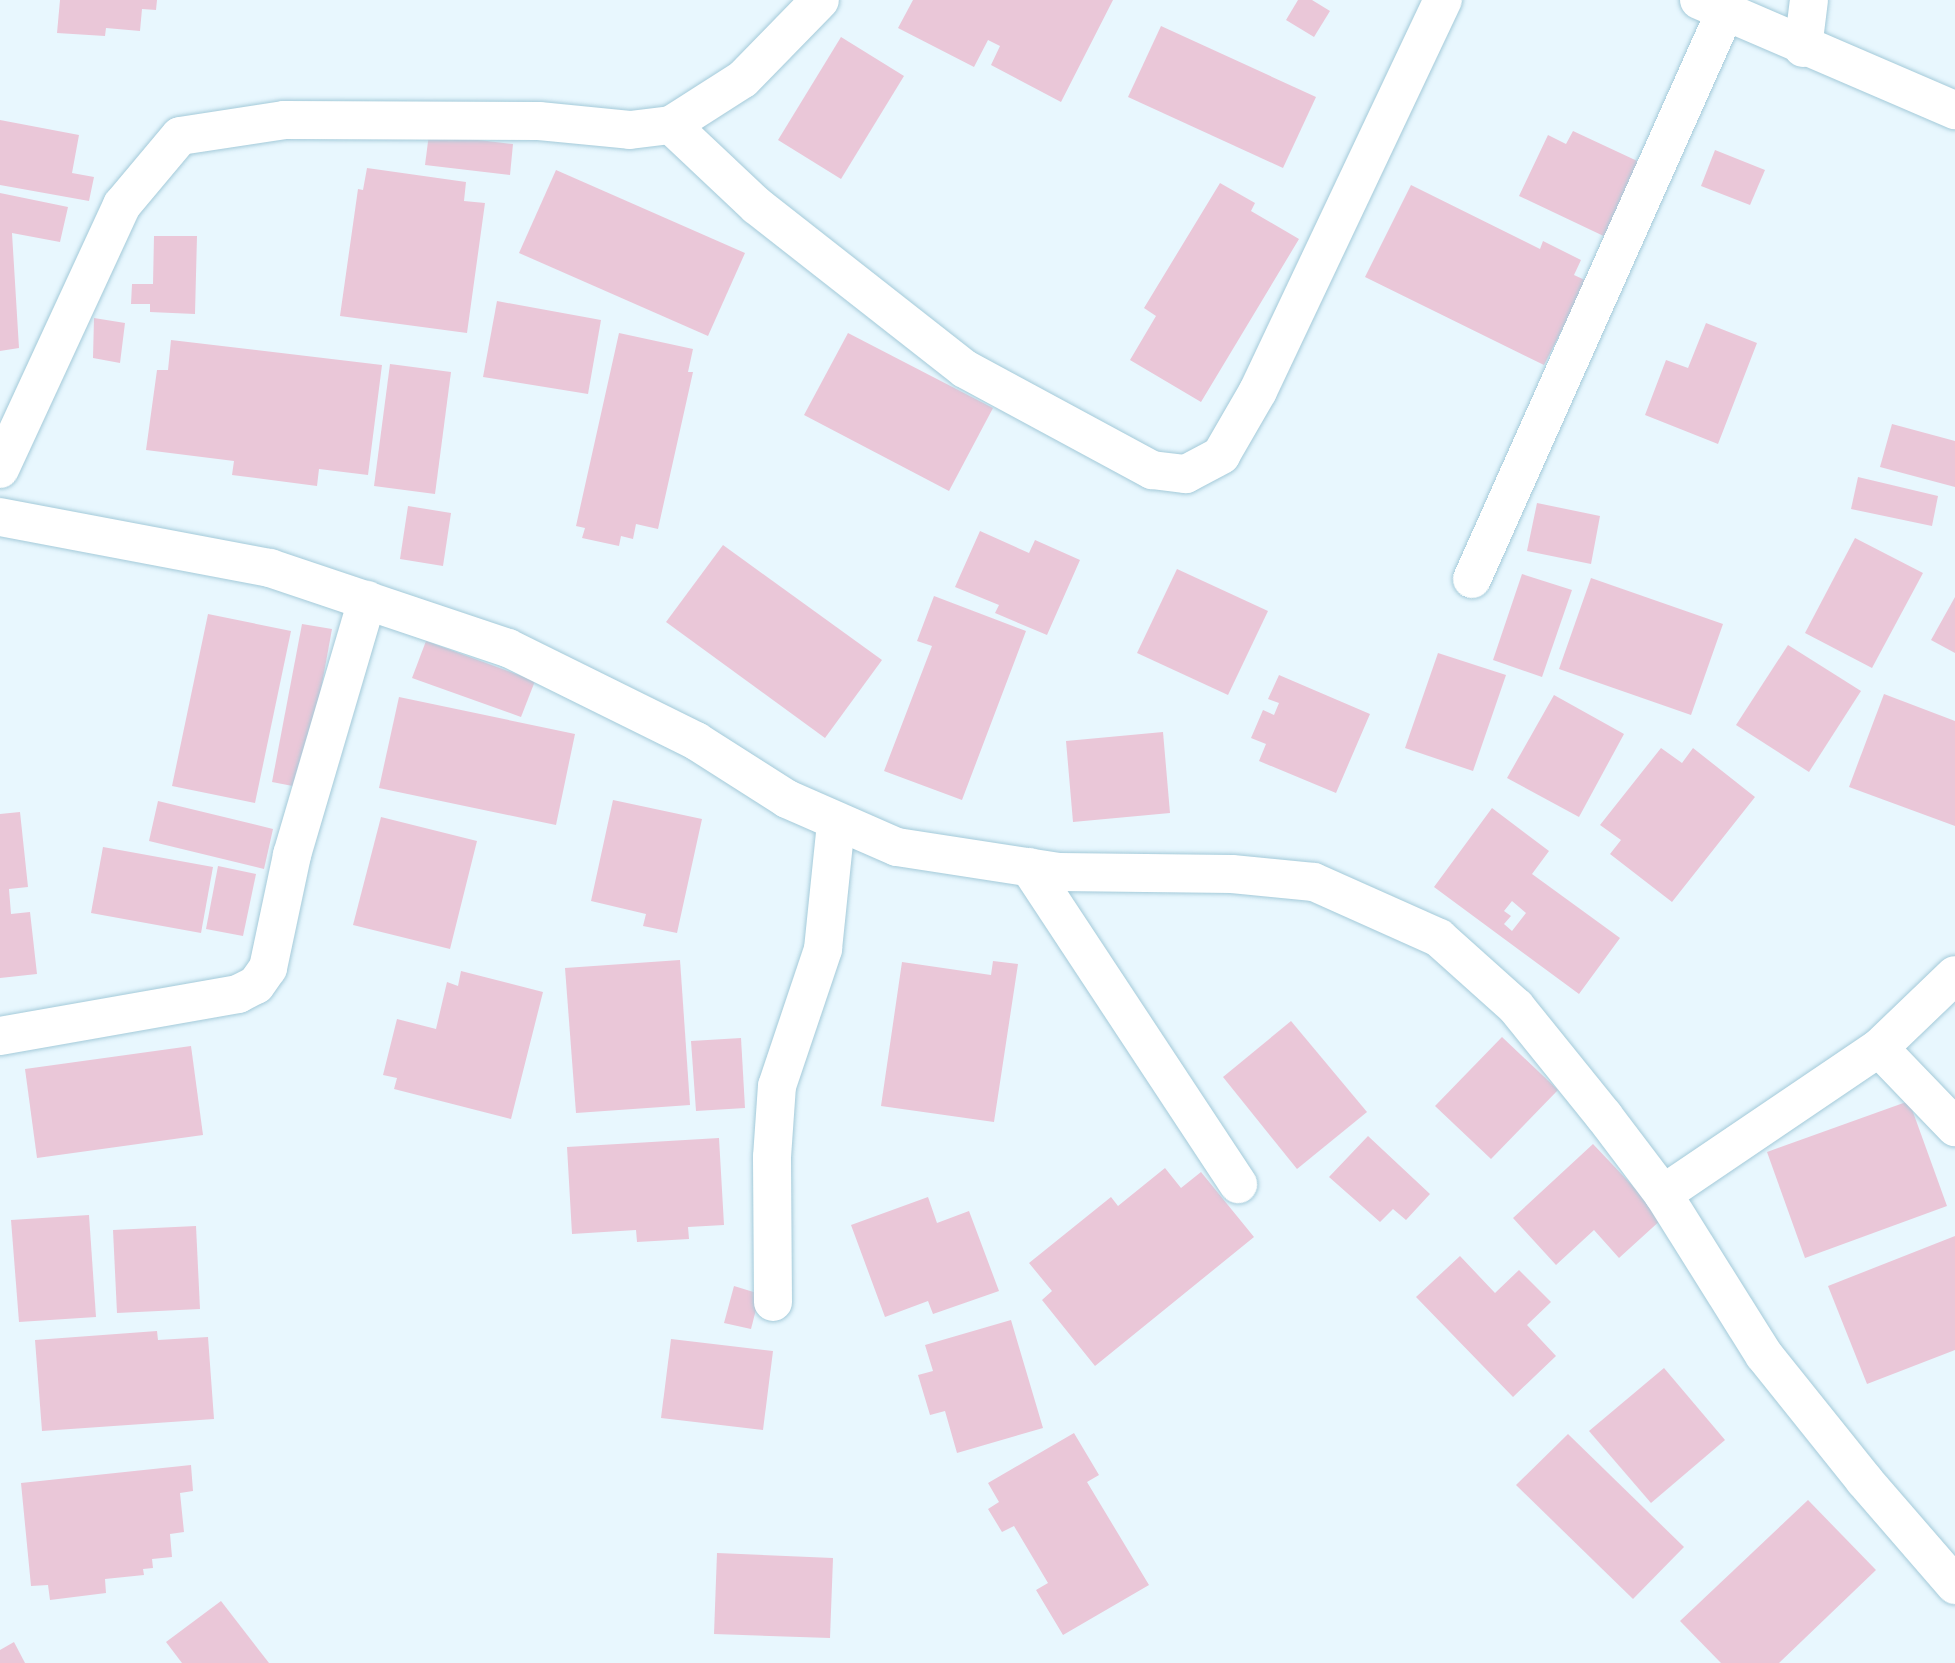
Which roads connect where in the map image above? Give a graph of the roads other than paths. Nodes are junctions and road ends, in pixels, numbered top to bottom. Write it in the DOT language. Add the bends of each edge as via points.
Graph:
graph roads {
  1 [pos="820,0"];
  2 [pos="1443,0"];
  3 [pos="1809,0"];
  4 [pos="1712,6"];
  5 [pos="1803,48"];
  6 [pos="1955,110"];
  7 [pos="671,125"];
  8 [pos="0,469"];
  9 [pos="0,517"];
  10 [pos="1472,579"];
  11 [pos="367,600"];
  12 [pos="836,823"];
  13 [pos="1029,867"];
  14 [pos="1955,975"];
  15 [pos="0,1036"];
  16 [pos="1879,1048"];
  17 [pos="1955,1127"];
  18 [pos="1238,1184"];
  19 [pos="1663,1194"];
  20 [pos="773,1302"];
  21 [pos="1955,1585"];
  1 -- 7 [label="street" via="743,79"];
  2 -- 7 [label="street" via="1258,391 1221,455 1186,474 1152,470 965,369 757,206"];
  3 -- 5 [label="street"];
  4 -- 5 [label="street"];
  4 -- 10 [label="street"];
  5 -- 6 [label="street"];
  7 -- 8 [label="street" via="630,130 539,121 284,120 180,136 122,205"];
  9 -- 11 [label="street" via="270,568"];
  11 -- 12 [label="street" via="508,648 696,741 787,799"];
  11 -- 15 [label="street" via="292,855 268,968 256,985 238,994"];
  12 -- 13 [label="street" via="897,847"];
  12 -- 20 [label="street" via="823,949 777,1086 772,1157"];
  13 -- 18 [label="street"];
  13 -- 19 [label="street" via="1059,872 1232,874 1314,882 1439,938 1516,1006"];
  14 -- 16 [label="street"];
  16 -- 17 [label="street"];
  16 -- 19 [label="street"];
  19 -- 21 [label="street" via="1764,1355"];
}
